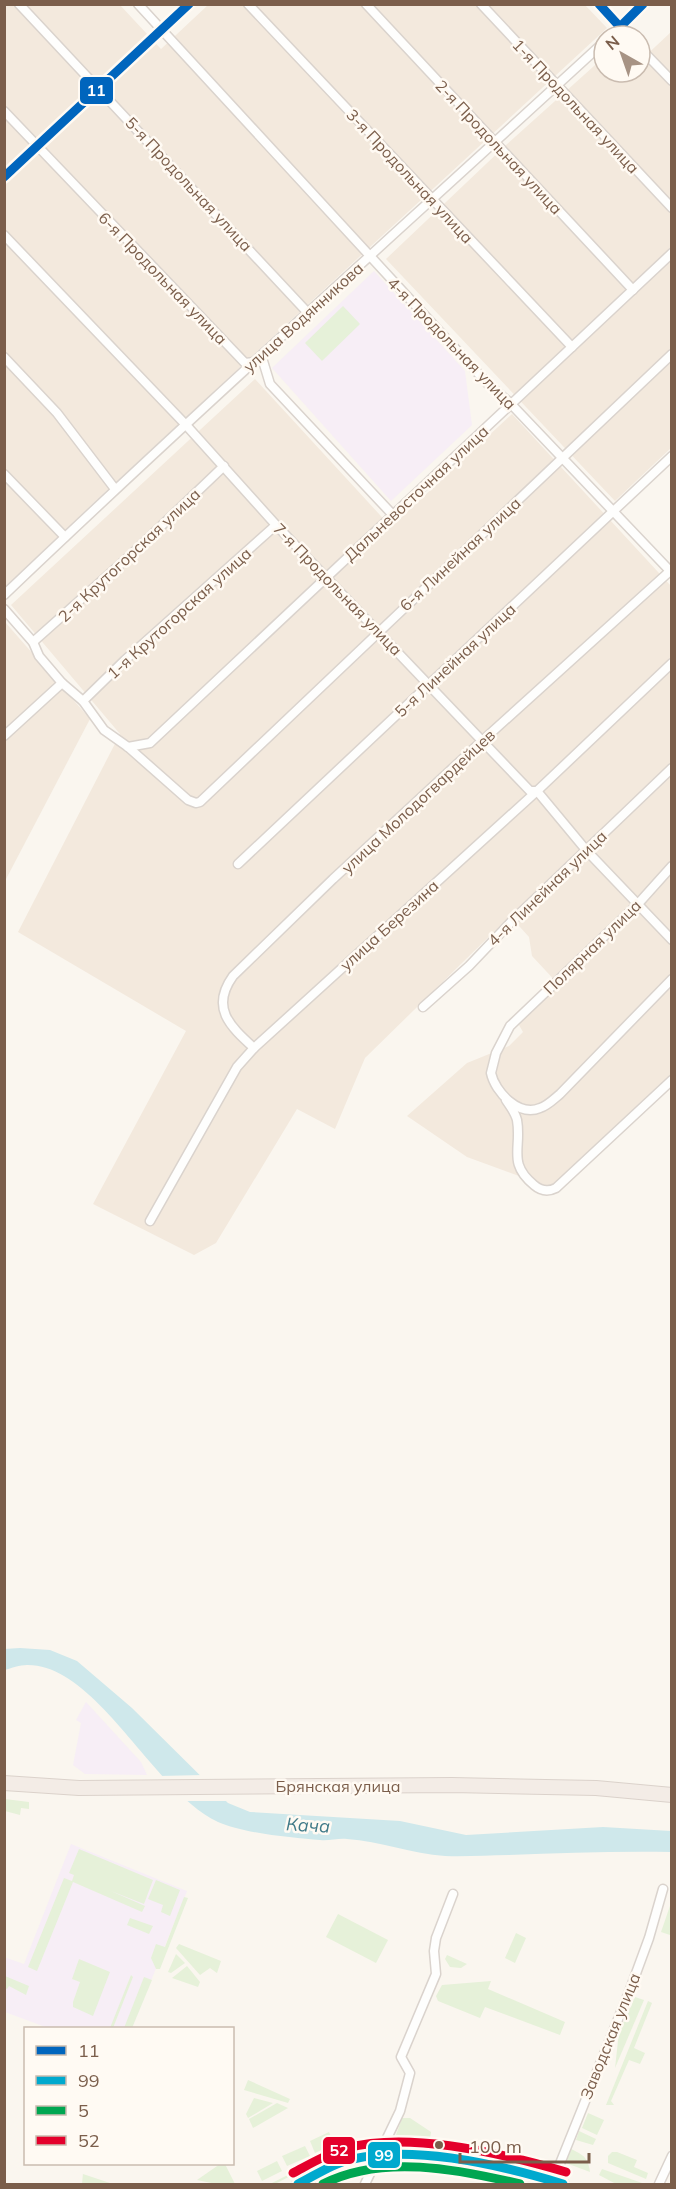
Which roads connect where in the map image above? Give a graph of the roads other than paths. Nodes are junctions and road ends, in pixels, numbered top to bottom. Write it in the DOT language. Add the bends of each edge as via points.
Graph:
graph roads {
  1 [pos="19,4"];
  2 [pos="138,4"];
  3 [pos="190,4"];
  4 [pos="248,4"];
  5 [pos="366,4"];
  6 [pos="481,4"];
  7 [pos="599,4"];
  8 [pos="644,4"];
  9 [pos="617,24"];
  10 [pos="623,24"];
  11 [pos="162,31"];
  12 [pos="592,53"];
  13 [pos="652,60"];
  14 [pos="672,81"];
  15 [pos="556,86"];
  16 [pos="100,89"];
  17 [pos="4,111"];
  18 [pos="496,143"];
  19 [pos="38,146"];
  20 [pos="4,177"];
  21 [pos="433,200"];
  22 [pos="672,208"];
  23 [pos="4,235"];
  24 [pos="672,253"];
  25 [pos="371,257"];
  26 [pos="633,290"];
  27 [pos="308,313"];
  28 [pos="572,347"];
  29 [pos="672,354"];
  30 [pos="4,357"];
  31 [pos="253,362"];
  32 [pos="511,404"];
  33 [pos="186,425"];
  34 [pos="672,456"];
  35 [pos="562,458"];
  36 [pos="224,466"];
  37 [pos="4,474"];
  38 [pos="114,489"];
  39 [pos="613,512"];
  40 [pos="392,514"];
  41 [pos="276,525"];
  42 [pos="66,537"];
  43 [pos="671,572"];
  44 [pos="328,578"];
  45 [pos="4,595"];
  46 [pos="4,609"];
  47 [pos="379,630"];
  48 [pos="33,642"];
  49 [pos="672,663"];
  50 [pos="62,682"];
  51 [pos="429,684"];
  52 [pos="83,701"];
  53 [pos="4,736"];
  54 [pos="482,741"];
  55 [pos="128,747"];
  56 [pos="672,768"];
  57 [pos="537,791"];
  58 [pos="586,849"];
  59 [pos="238,864"];
  60 [pos="672,866"];
  61 [pos="637,905"];
  62 [pos="672,940"];
  63 [pos="672,979"];
  64 [pos="423,1007"];
  65 [pos="254,1048"];
  66 [pos="672,1080"];
  67 [pos="505,1099"];
  68 [pos="150,1221"];
  69 [pos="4,1783"];
  70 [pos="672,1795"];
  71 [pos="663,1889"];
  72 [pos="453,1894"];
  73 [pos="381,2155"];
  74 [pos="672,2156"];
  75 [pos="558,2183"];
  76 [pos="298,2184"];
  77 [pos="364,2184"];
  78 [pos="659,2184"];
  1 -- 16 [label="street, 5-я Продольная улица"];
  2 -- 11 [label="street, 4-я Продольная улица"];
  3 -- 11 [label="street"];
  4 -- 21 [label="street, 3-я Продольная улица"];
  5 -- 18 [label="street, 2-я Продольная улица"];
  6 -- 15 [label="street, 1-я Продольная улица"];
  7 -- 9 [label="street"];
  8 -- 10 [label="street"];
  11 -- 16 [label="street"];
  11 -- 25 [label="street, 4-я Продольная улица"];
  12 -- 15 [label="street, улица Водянникова"];
  13 -- 14 [label="street"];
  15 -- 18 [label="street, улица Водянникова"];
  15 -- 22 [label="street, 1-я Продольная улица"];
  16 -- 19 [label="street"];
  16 -- 27 [label="street, 5-я Продольная улица"];
  17 -- 19 [label="street, 6-я Продольная улица"];
  18 -- 21 [label="street, улица Водянникова"];
  18 -- 26 [label="street, 2-я Продольная улица"];
  19 -- 20 [label="street"];
  19 -- 31 [label="street, 6-я Продольная улица" via="245,363"];
  21 -- 25 [label="street, улица Водянникова"];
  21 -- 28 [label="street, 3-я Продольная улица"];
  23 -- 33 [label="street, 7-я Продольная улица"];
  24 -- 26 [label="street, Дальневосточная улица"];
  25 -- 27 [label="street, улица Водянникова"];
  25 -- 32 [label="street, 4-я Продольная улица"];
  26 -- 28 [label="street, Дальневосточная улица"];
  27 -- 31 [label="street, улица Водянникова"];
  28 -- 32 [label="street, Дальневосточная улица"];
  29 -- 35 [label="street, 6-я Линейная улица"];
  30 -- 38 [label="street" via="57,413"];
  31 -- 33 [label="street, улица Водянникова"];
  31 -- 40 [label="street, 6-я Продольная улица" via="263,362 270,384"];
  32 -- 35 [label="street, 4-я Продольная улица"];
  32 -- 40 [label="street, Дальневосточная улица"];
  33 -- 36 [label="street, 7-я Продольная улица"];
  33 -- 38 [label="street, улица Водянникова"];
  34 -- 39 [label="street, 5-я Линейная улица"];
  35 -- 39 [label="street, 4-я Продольная улица"];
  35 -- 47 [label="street, 6-я Линейная улица"];
  36 -- 41 [label="street, 7-я Продольная улица"];
  36 -- 48 [label="street, 2-я Крутогорская улица"];
  37 -- 42 [label="street"];
  38 -- 42 [label="street, улица Водянникова"];
  39 -- 43 [label="street, 4-я Продольная улица"];
  39 -- 51 [label="street, 5-я Линейная улица"];
  40 -- 44 [label="street, Дальневосточная улица"];
  41 -- 44 [label="street, 7-я Продольная улица"];
  41 -- 52 [label="street, 1-я Крутогорская улица"];
  42 -- 45 [label="street, улица Водянникова"];
  43 -- 54 [label="street, улица Молодогвардейцев"];
  44 -- 47 [label="street, 7-я Продольная улица"];
  44 -- 55 [label="street, Дальневосточная улица" via="150,743"];
  46 -- 48 [label="street"];
  47 -- 51 [label="street, 7-я Продольная улица"];
  47 -- 55 [label="street, 6-я Линейная улица" via="206,798 196,803"];
  48 -- 50 [label="street" via="39,656"];
  49 -- 57 [label="street, улица Березина"];
  50 -- 52 [label="street"];
  50 -- 53 [label="street"];
  51 -- 54 [label="street, 7-я Продольная улица"];
  51 -- 59 [label="street, 5-я Линейная улица"];
  52 -- 55 [label="street" via="104,730"];
  54 -- 57 [label="street, 7-я Продольная улица" via="530,791"];
  54 -- 65 [label="street, улица Молодогвардейцев" via="325,887 226,986 224,1012 230,1025"];
  56 -- 58 [label="street, 4-я Линейная улица"];
  57 -- 58 [label="street, 7-я Продольная улица"];
  57 -- 65 [label="street, улица Березина"];
  58 -- 61 [label="street, 7-я Продольная улица"];
  58 -- 64 [label="street, 4-я Линейная улица"];
  60 -- 61 [label="street, Полярная улица"];
  61 -- 62 [label="street, 7-я Продольная улица"];
  61 -- 67 [label="street, Полярная улица" via="510,1026 491,1068 492,1078"];
  63 -- 67 [label="street" via="546,1105 526,1110"];
  65 -- 68 [label="street, улица Березина" via="237,1067"];
  66 -- 67 [label="street, Полярная улица" via="549,1191 537,1187 519,1167 517,1122"];
  69 -- 70 [label="highway, Брянская улица" via="57,1788 584,1787"];
  71 -- 75 [label="street, Заводская улица" via="649,1938"];
  72 -- 73 [label="street" via="436,1938 436,1974 401,2057 410,2073 400,2111"];
  73 -- 75 [label="street" via="468,2163"];
  73 -- 76 [label="street" via="334,2165"];
  73 -- 77 [label="street"];
  74 -- 78 [label="street"];
}
